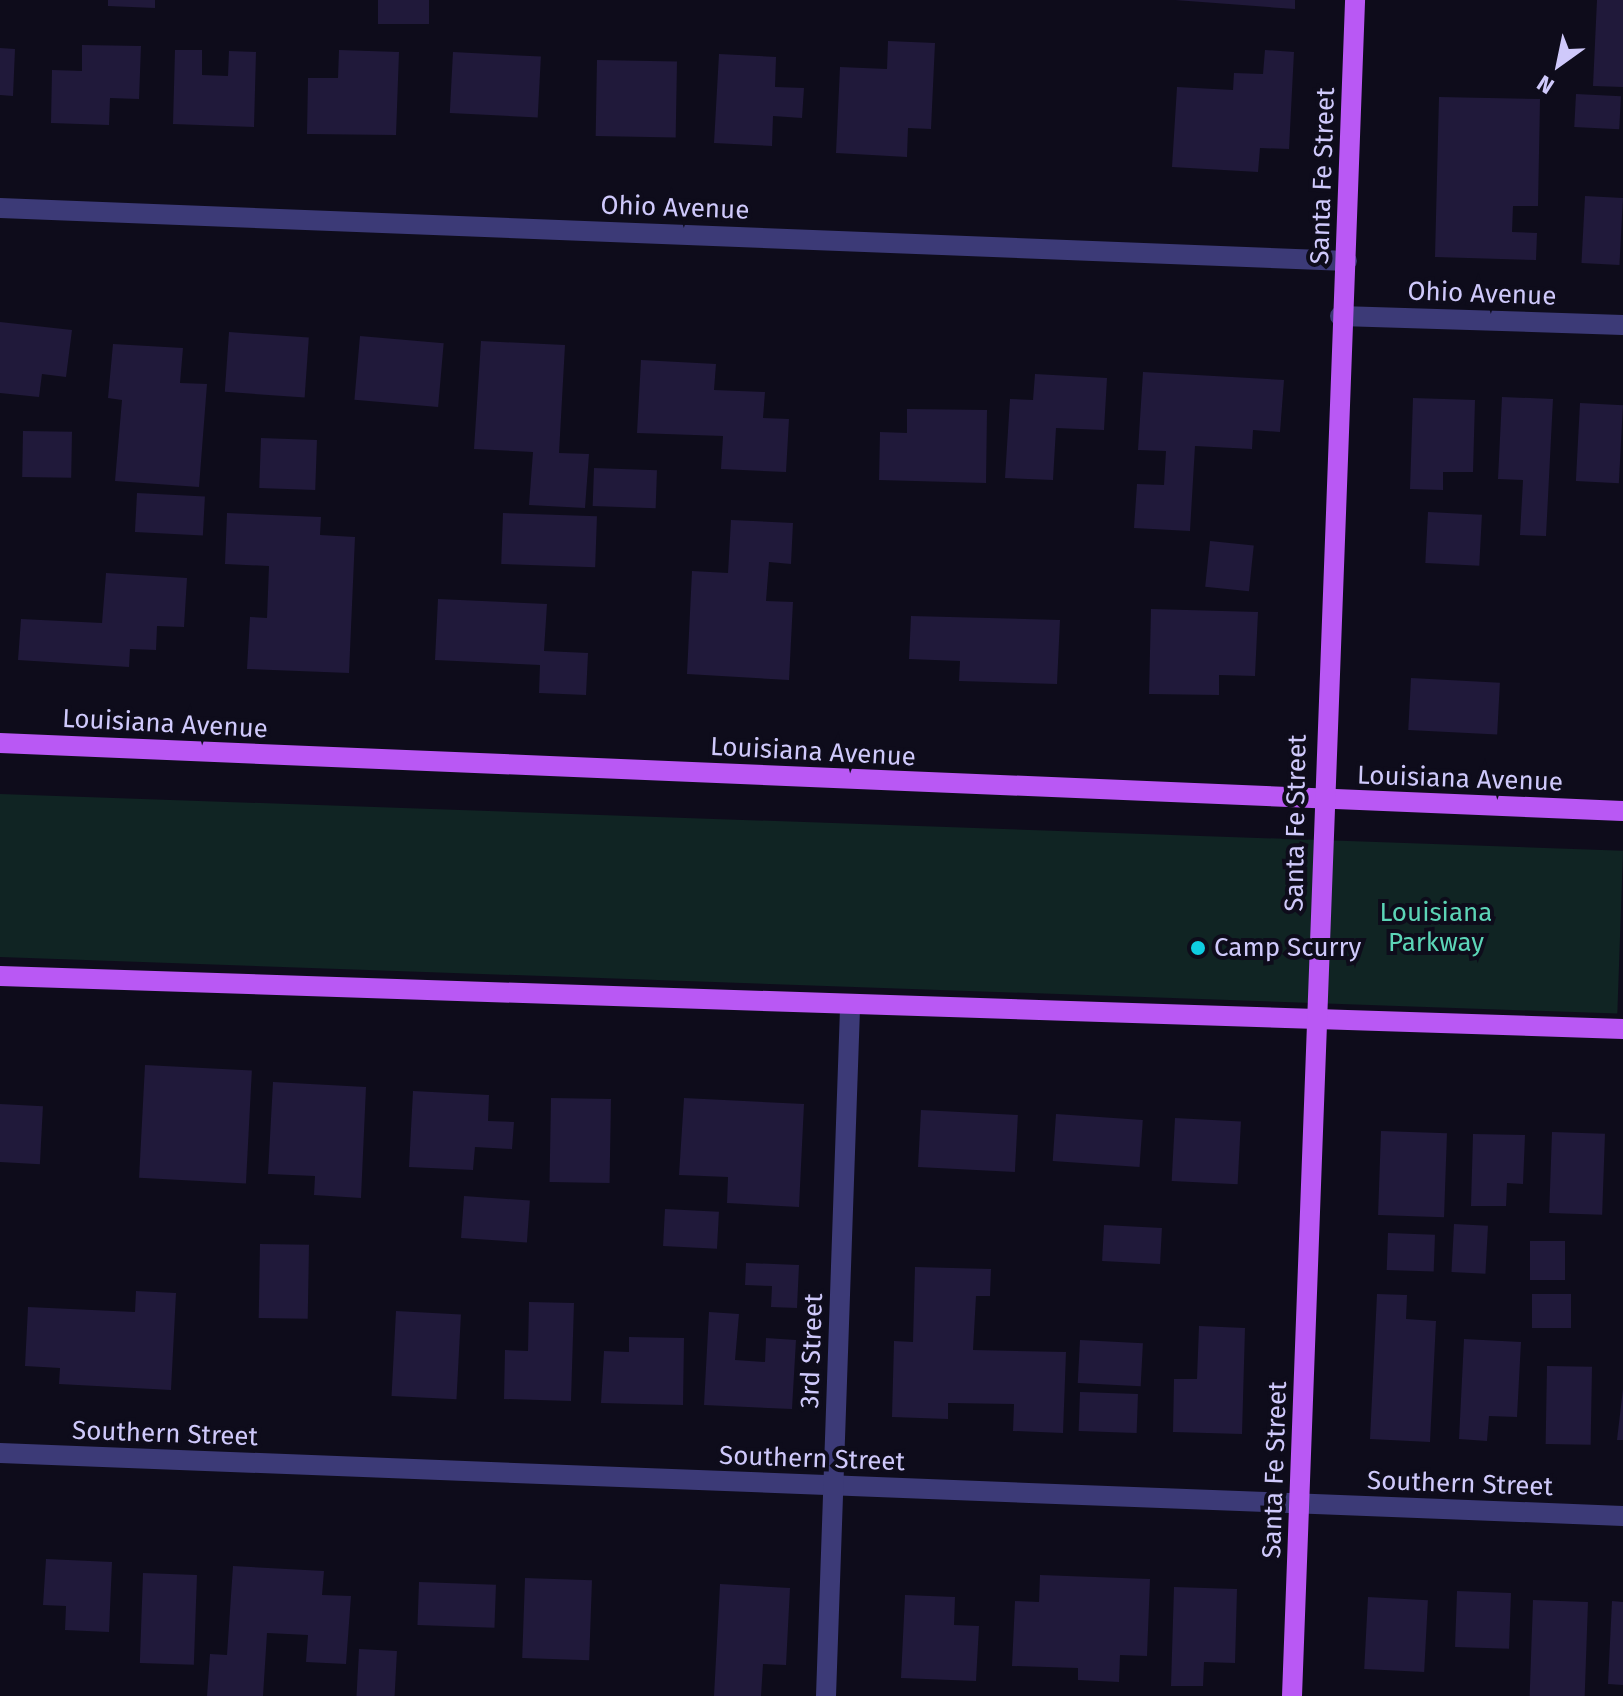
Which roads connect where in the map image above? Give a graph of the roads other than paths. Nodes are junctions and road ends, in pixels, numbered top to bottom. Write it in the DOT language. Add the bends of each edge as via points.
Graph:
graph roads {
  1 [pos="1355,0"];
  2 [pos="0,208"];
  3 [pos="1347,261"];
  4 [pos="1340,316"];
  5 [pos="1623,325"];
  6 [pos="0,743"];
  7 [pos="1321,801"];
  8 [pos="1623,811"];
  9 [pos="0,976"];
  10 [pos="850,1008"];
  11 [pos="1320,1018"];
  12 [pos="1623,1029"];
  13 [pos="0,1453"];
  14 [pos="833,1486"];
  15 [pos="1299,1504"];
  16 [pos="1623,1516"];
  17 [pos="826,1696"];
  18 [pos="1292,1696"];
  1 -- 3 [label="main road, Santa Fe Street"];
  2 -- 3 [label="street, Ohio Avenue"];
  3 -- 4 [label="main road, Santa Fe Street"];
  4 -- 5 [label="street, Ohio Avenue"];
  4 -- 7 [label="main road, Santa Fe Street"];
  6 -- 7 [label="main road, Louisiana Avenue"];
  7 -- 8 [label="main road, Louisiana Avenue"];
  7 -- 11 [label="main road, Santa Fe Street"];
  9 -- 10 [label="main road"];
  10 -- 11 [label="main road"];
  10 -- 14 [label="street, 3rd Street"];
  11 -- 12 [label="main road"];
  11 -- 15 [label="main road, Santa Fe Street"];
  13 -- 14 [label="street, Southern Street"];
  14 -- 15 [label="street, Southern Street"];
  14 -- 17 [label="street, 3rd Street"];
  15 -- 16 [label="street, Southern Street"];
  15 -- 18 [label="main road, Santa Fe Street"];
}
